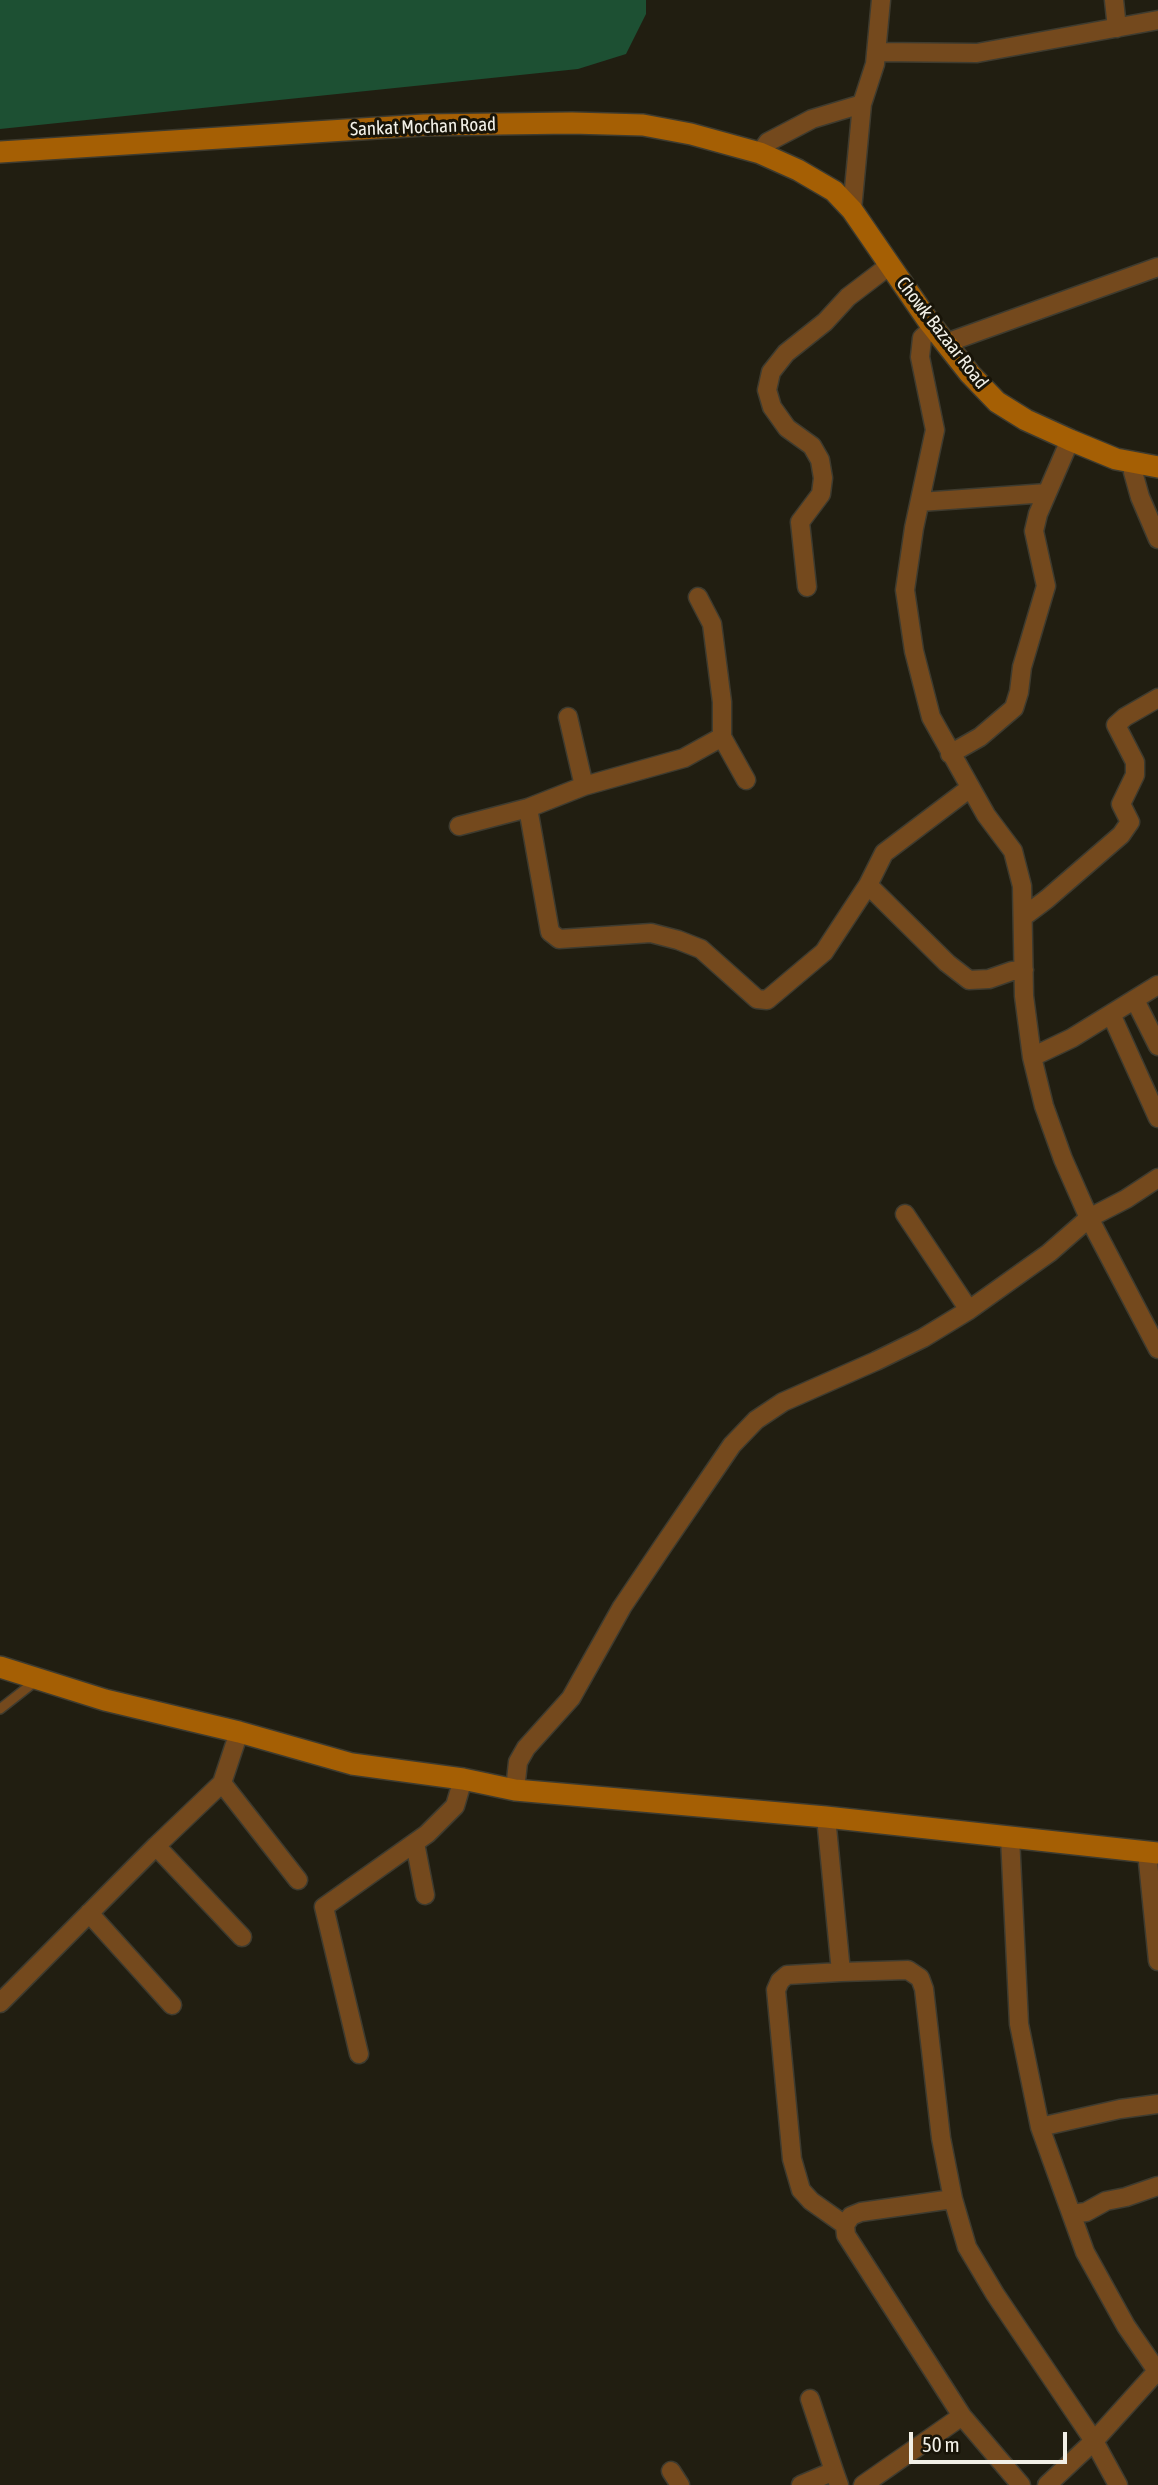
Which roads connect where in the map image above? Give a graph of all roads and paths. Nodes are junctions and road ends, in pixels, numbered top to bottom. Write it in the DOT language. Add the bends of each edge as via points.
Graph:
graph roads {
  1 [pos="881,0"];
  2 [pos="1114,0"];
  3 [pos="1158,20"];
  4 [pos="1118,27"];
  5 [pos="876,52"];
  6 [pos="862,104"];
  7 [pos="0,152"];
  8 [pos="760,153"];
  9 [pos="834,191"];
  10 [pos="852,210"];
  11 [pos="890,265"];
  12 [pos="1158,267"];
  13 [pos="940,335"];
  14 [pos="1070,440"];
  15 [pos="1135,463"];
  16 [pos="1158,467"];
  17 [pos="1047,493"];
  18 [pos="920,502"];
  19 [pos="1158,539"];
  20 [pos="807,587"];
  21 [pos="698,597"];
  22 [pos="1158,698"];
  23 [pos="568,717"];
  24 [pos="722,737"];
  25 [pos="950,754"];
  26 [pos="746,780"];
  27 [pos="584,786"];
  28 [pos="970,788"];
  29 [pos="528,808"];
  30 [pos="459,826"];
  31 [pos="868,885"];
  32 [pos="1023,917"];
  33 [pos="1024,970"];
  34 [pos="1158,985"];
  35 [pos="1135,1000"];
  36 [pos="1111,1014"];
  37 [pos="1158,1045"];
  38 [pos="1032,1057"];
  39 [pos="1158,1118"];
  40 [pos="1158,1178"];
  41 [pos="905,1214"];
  42 [pos="1089,1218"];
  43 [pos="969,1310"];
  44 [pos="1158,1349"];
  45 [pos="0,1667"];
  46 [pos="38,1679"];
  47 [pos="0,1709"];
  48 [pos="239,1732"];
  49 [pos="463,1779"];
  50 [pos="222,1783"];
  51 [pos="515,1790"];
  52 [pos="826,1817"];
  53 [pos="1010,1837"];
  54 [pos="415,1843"];
  55 [pos="156,1846"];
  56 [pos="1153,1852"];
  57 [pos="298,1880"];
  58 [pos="425,1895"];
  59 [pos="89,1913"];
  60 [pos="242,1937"];
  61 [pos="1158,1961"];
  62 [pos="841,1972"];
  63 [pos="0,2003"];
  64 [pos="172,2005"];
  65 [pos="359,2054"];
  66 [pos="1158,2104"];
  67 [pos="1040,2127"];
  68 [pos="1158,2186"];
  69 [pos="953,2199"];
  70 [pos="1072,2214"];
  71 [pos="845,2225"];
  72 [pos="1158,2370"];
  73 [pos="810,2399"];
  74 [pos="962,2416"];
  75 [pos="1094,2441"];
  76 [pos="837,2478"];
  77 [pos="801,2485"];
  78 [pos="863,2485"];
  79 [pos="1021,2485"];
  80 [pos="1047,2485"];
  81 [pos="1118,2485"];
  1 -- 5 [label="street"];
  2 -- 4 [label="street"];
  3 -- 4 [label="street"];
  4 -- 5 [label="street" via="977,53"];
  5 -- 6 [label="street"];
  6 -- 8 [label="street" via="812,119 768,142"];
  6 -- 10 [label="street"];
  7 -- 8 [label="main road, Sankat Mochan Road" via="425,125 572,123 643,125"];
  8 -- 9 [label="main road, Sankat Mochan Road"];
  9 -- 10 [label="main road, Chowk Bazaar Road"];
  10 -- 11 [label="main road, Chowk Bazaar Road"];
  11 -- 13 [label="main road, Chowk Bazaar Road"];
  11 -- 20 [label="street" via="848,297 771,372 767,390 772,407 820,460 821,494 800,522"];
  12 -- 13 [label="street"];
  13 -- 14 [label="main road, Chowk Bazaar Road" via="997,402"];
  13 -- 18 [label="street" via="922,338 919,357 935,430"];
  14 -- 15 [label="main road, Chowk Bazaar Road"];
  14 -- 17 [label="street"];
  15 -- 16 [label="main road, Chowk Bazaar Road"];
  15 -- 19 [label="street" via="1140,497"];
  17 -- 18 [label="street"];
  17 -- 25 [label="street" via="1034,531 1046,586 1014,708 980,737"];
  18 -- 25 [label="street" via="905,590 931,717"];
  21 -- 24 [label="street" via="712,624"];
  22 -- 32 [label="street" via="1116,726 1135,762 1135,775 1121,804 1130,822 1121,835"];
  23 -- 27 [label="street"];
  24 -- 26 [label="street"];
  24 -- 27 [label="street" via="684,758"];
  25 -- 28 [label="street"];
  27 -- 29 [label="street"];
  28 -- 31 [label="street" via="884,853"];
  28 -- 32 [label="street" via="1013,851 1022,886"];
  29 -- 30 [label="street"];
  29 -- 31 [label="street" via="550,932 559,939 651,933 678,940 701,949 757,999 767,1000 782,990 824,952"];
  31 -- 33 [label="street" via="969,980"];
  32 -- 33 [label="street"];
  33 -- 38 [label="street"];
  34 -- 35 [label="street"];
  35 -- 36 [label="street"];
  35 -- 37 [label="street"];
  36 -- 38 [label="street"];
  36 -- 39 [label="street"];
  38 -- 42 [label="street" via="1044,1106"];
  40 -- 42 [label="street"];
  41 -- 43 [label="street"];
  42 -- 43 [label="street"];
  42 -- 44 [label="street"];
  43 -- 51 [label="street" via="923,1338 783,1402 756,1420 732,1445 622,1607 571,1698 526,1748 518,1762"];
  45 -- 46 [label="main road"];
  46 -- 47 [label="lane"];
  46 -- 48 [label="main road"];
  48 -- 49 [label="main road" via="352,1764"];
  48 -- 50 [label="street"];
  49 -- 51 [label="main road"];
  49 -- 54 [label="street" via="455,1805"];
  50 -- 55 [label="street"];
  50 -- 57 [label="street"];
  51 -- 52 [label="main road"];
  52 -- 53 [label="main road"];
  52 -- 62 [label="street"];
  53 -- 56 [label="main road"];
  53 -- 67 [label="street" via="1019,2024"];
  54 -- 58 [label="street"];
  54 -- 65 [label="street" via="324,1907"];
  55 -- 59 [label="street"];
  55 -- 60 [label="street"];
  56 -- 61 [label="street"];
  59 -- 63 [label="street"];
  59 -- 64 [label="street"];
  62 -- 69 [label="street" via="908,1970 920,1978"];
  62 -- 71 [label="street" via="787,1975 776,1990 789,2140 801,2190"];
  66 -- 67 [label="street"];
  67 -- 70 [label="street"];
  68 -- 70 [label="street"];
  69 -- 71 [label="street" via="861,2211"];
  69 -- 75 [label="street" via="967,2247"];
  70 -- 72 [label="street" via="1085,2252 1126,2326"];
  71 -- 74 [label="street" via="846,2235"];
  72 -- 75 [label="street"];
  73 -- 76 [label="street"];
  74 -- 78 [label="street"];
  74 -- 79 [label="street"];
  75 -- 80 [label="street"];
  75 -- 81 [label="street"];
  76 -- 77 [label="street"];
}
